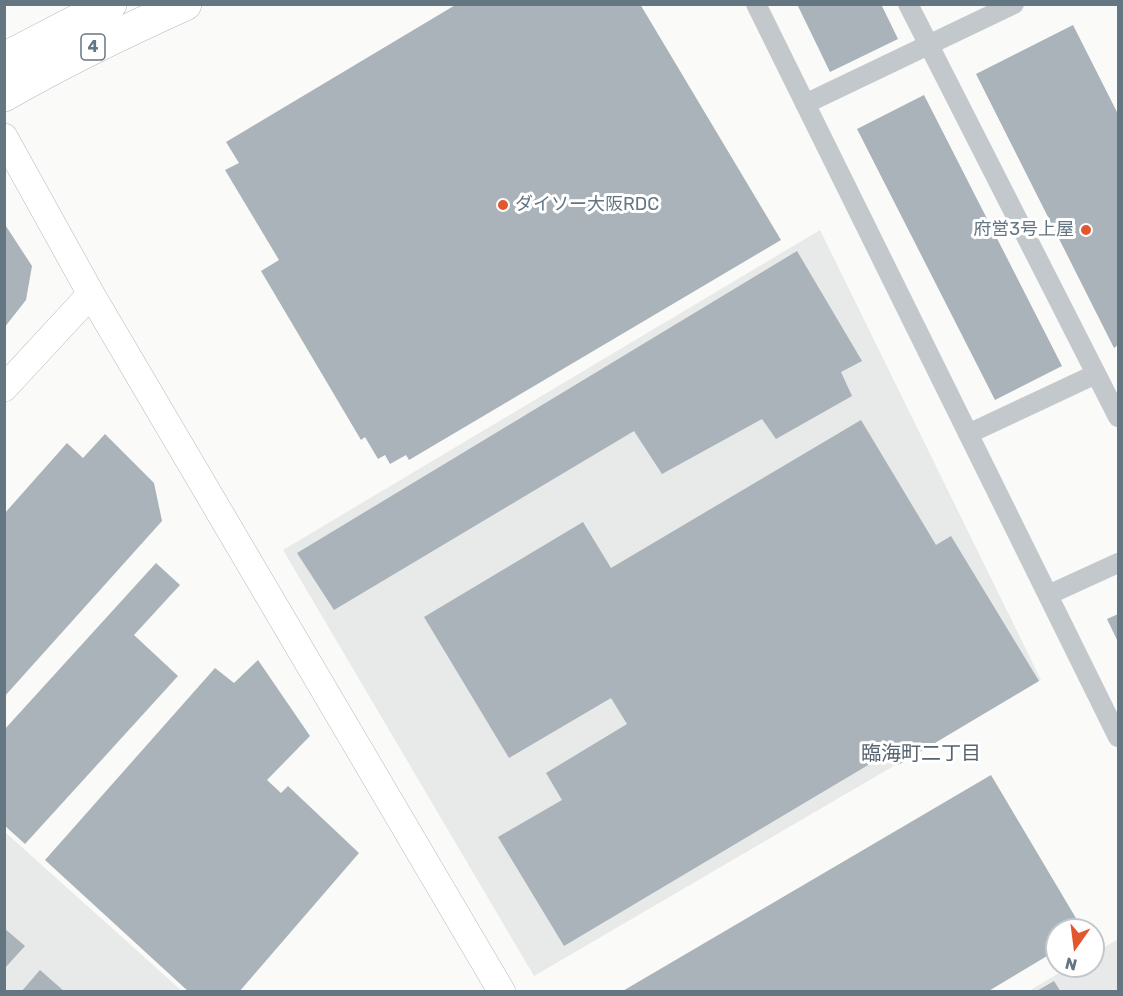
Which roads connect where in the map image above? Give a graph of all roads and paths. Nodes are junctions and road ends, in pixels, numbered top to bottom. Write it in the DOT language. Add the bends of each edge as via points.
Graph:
graph roads {
  1 [pos="110,4"];
  2 [pos="185,4"];
  3 [pos="756,4"];
  4 [pos="908,4"];
  5 [pos="1014,4"];
  6 [pos="929,45"];
  7 [pos="4,59"];
  8 [pos="4,95"];
  9 [pos="805,105"];
  10 [pos="4,137"];
  11 [pos="91,294"];
  12 [pos="1096,374"];
  13 [pos="4,388"];
  14 [pos="1119,417"];
  15 [pos="968,434"];
  16 [pos="1119,562"];
  17 [pos="1048,595"];
  18 [pos="1119,737"];
  19 [pos="502,992"];
  1 -- 7 [label="highway, 4"];
  2 -- 8 [label="highway, 4"];
  3 -- 9 [label="street"];
  4 -- 6 [label="street"];
  5 -- 6 [label="street"];
  6 -- 9 [label="street"];
  6 -- 12 [label="street"];
  9 -- 15 [label="street"];
  10 -- 11 [label="street"];
  11 -- 13 [label="street"];
  11 -- 19 [label="street"];
  12 -- 14 [label="street"];
  12 -- 15 [label="street"];
  15 -- 17 [label="street"];
  16 -- 17 [label="street"];
  17 -- 18 [label="street"];
}
